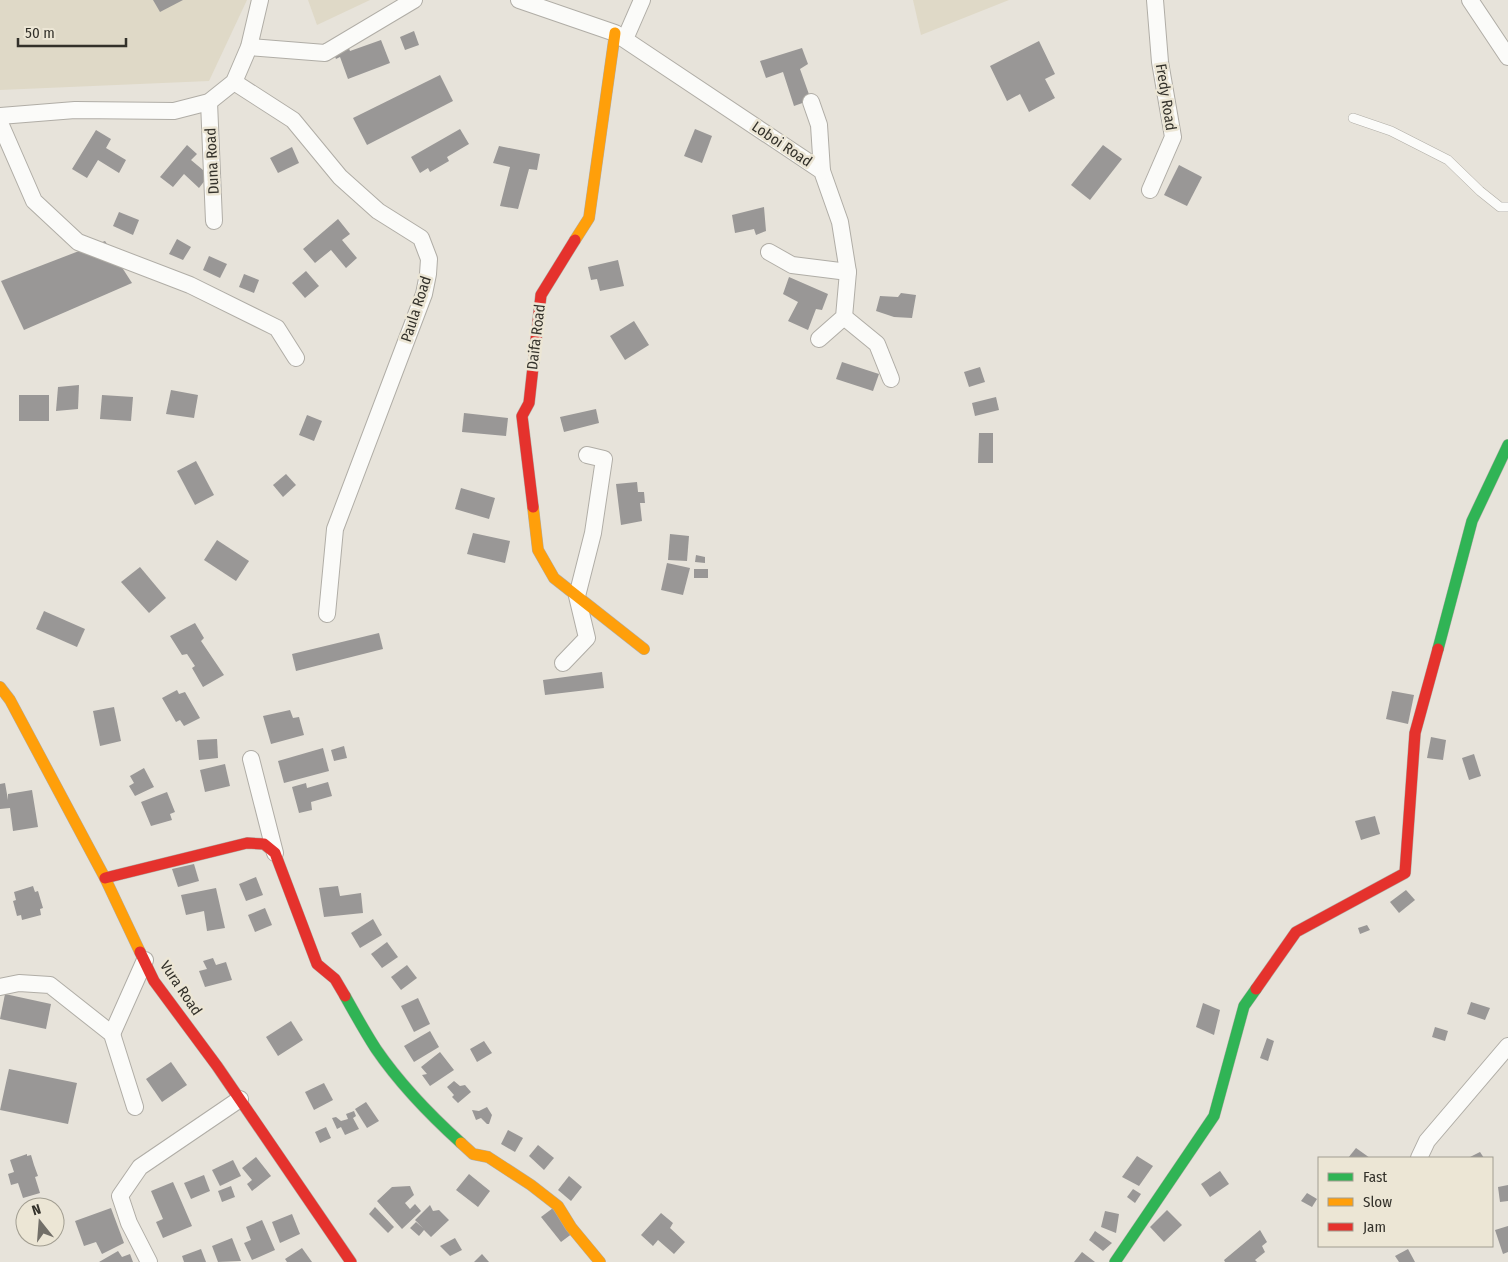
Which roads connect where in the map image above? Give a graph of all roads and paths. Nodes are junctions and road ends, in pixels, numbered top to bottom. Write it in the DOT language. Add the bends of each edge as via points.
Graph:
graph roads {
  1 [pos="260,0"];
  2 [pos="414,0"];
  3 [pos="519,0"];
  4 [pos="642,0"];
  5 [pos="1155,0"];
  6 [pos="1470,0"];
  7 [pos="620,36"];
  8 [pos="249,47"];
  9 [pos="1508,57"];
  10 [pos="234,82"];
  11 [pos="208,102"];
  12 [pos="811,102"];
  13 [pos="0,116"];
  14 [pos="1353,118"];
  15 [pos="0,123"];
  16 [pos="822,171"];
  17 [pos="1150,190"];
  18 [pos="1508,207"];
  19 [pos="214,221"];
  20 [pos="769,252"];
  21 [pos="848,272"];
  22 [pos="844,317"];
  23 [pos="819,339"];
  24 [pos="296,358"];
  25 [pos="891,379"];
  26 [pos="1508,445"];
  27 [pos="587,455"];
  28 [pos="577,596"];
  29 [pos="326,614"];
  30 [pos="644,649"];
  31 [pos="563,662"];
  32 [pos="0,687"];
  33 [pos="251,759"];
  34 [pos="275,853"];
  35 [pos="106,878"];
  36 [pos="145,960"];
  37 [pos="0,987"];
  38 [pos="112,1034"];
  39 [pos="1508,1046"];
  40 [pos="240,1099"];
  41 [pos="135,1108"];
  42 [pos="1420,1157"];
  43 [pos="149,1262"];
  44 [pos="352,1262"];
  45 [pos="600,1262"];
  46 [pos="1115,1262"];
  1 -- 8 [label="street"];
  2 -- 8 [label="street" via="325,53"];
  3 -- 7 [label="street"];
  4 -- 7 [label="street"];
  5 -- 17 [label="street, Fredy Road" via="1160,62 1173,137"];
  6 -- 9 [label="street"];
  7 -- 16 [label="street, Loboi Road"];
  7 -- 28 [label="street, Daifa Road" via="589,218 541,295 529,403 522,416 538,550 554,578"];
  8 -- 10 [label="street"];
  10 -- 11 [label="street"];
  10 -- 29 [label="street, Paula Road" via="293,120 340,177 378,211 420,238 428,259 424,294 335,529"];
  11 -- 13 [label="street" via="174,111 75,110"];
  11 -- 19 [label="street, Duna Road"];
  12 -- 16 [label="street" via="819,125"];
  14 -- 18 [label="lane" via="1391,131 1448,160 1500,207"];
  15 -- 24 [label="street" via="34,201 78,242 190,285 277,328"];
  16 -- 21 [label="street, Loboi Road" via="840,222"];
  20 -- 21 [label="street" via="792,265"];
  21 -- 22 [label="street, Loboi Road"];
  22 -- 23 [label="street"];
  22 -- 25 [label="street" via="877,344"];
  26 -- 46 [label="street" via="1472,520 1415,733 1405,873 1296,932 1244,1006 1214,1116"];
  27 -- 28 [label="street" via="604,460 594,533"];
  28 -- 30 [label="street, Daifa Road"];
  28 -- 31 [label="street" via="587,638"];
  32 -- 35 [label="street, Vura Road"];
  33 -- 34 [label="street"];
  34 -- 35 [label="street" via="264,844 247,843"];
  34 -- 45 [label="street" via="317,964 334,979 376,1049 397,1077 436,1121 473,1154 488,1157 558,1206"];
  35 -- 36 [label="street, Vura Road"];
  36 -- 38 [label="street"];
  36 -- 40 [label="street, Vura Road" via="154,981"];
  37 -- 38 [label="street" via="19,983 50,984"];
  38 -- 41 [label="street"];
  39 -- 42 [label="street" via="1427,1142"];
  40 -- 43 [label="street" via="140,1166 120,1196 129,1223"];
  40 -- 44 [label="street, Vura Road"];
}
